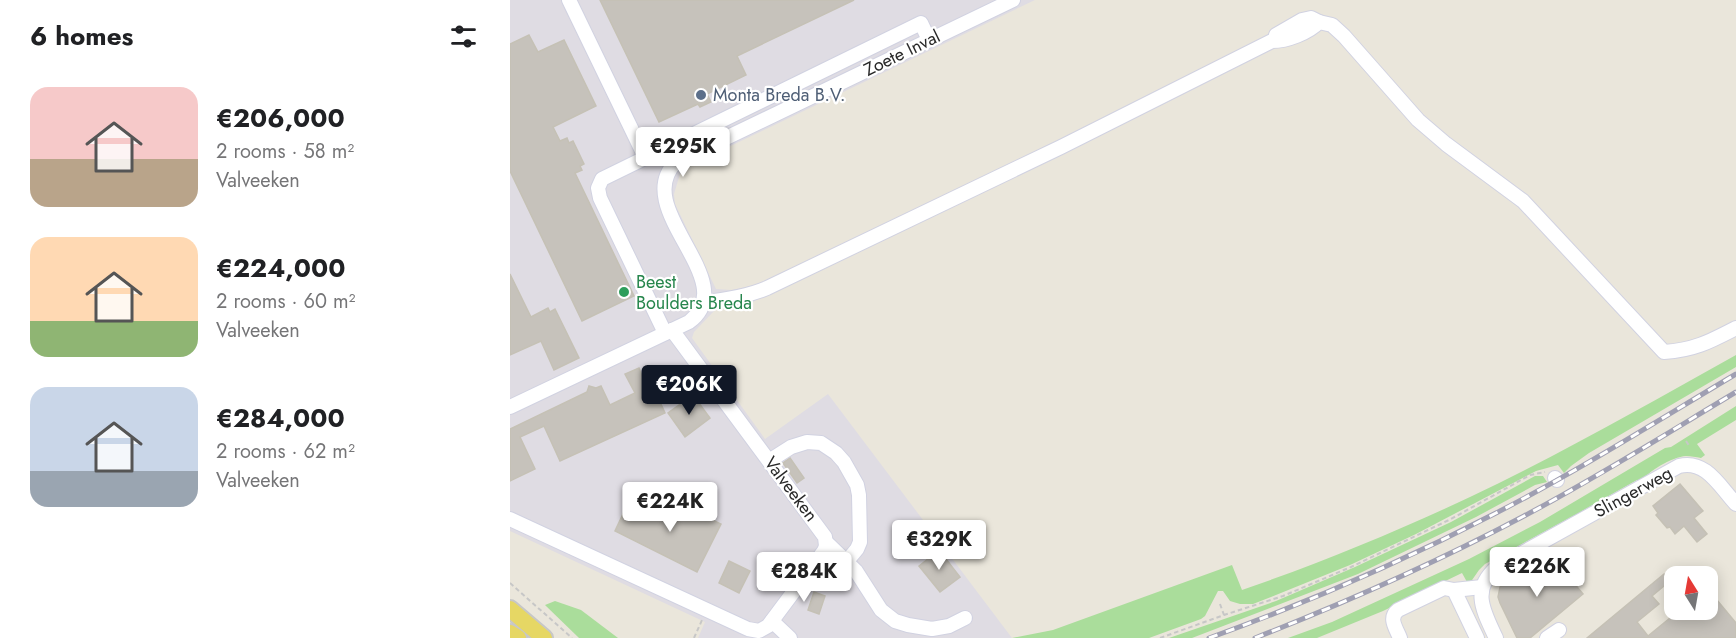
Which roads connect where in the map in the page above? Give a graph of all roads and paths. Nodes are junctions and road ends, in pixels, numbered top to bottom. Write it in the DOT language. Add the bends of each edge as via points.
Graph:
graph roads {
  1 [pos="569,0"];
  2 [pos="1013,0"];
  3 [pos="929,40"];
  4 [pos="772,95"];
  5 [pos="780,112"];
  6 [pos="645,157"];
  7 [pos="703,302"];
  8 [pos="1736,328"];
  9 [pos="668,332"];
  10 [pos="510,408"];
  11 [pos="1686,441"];
  12 [pos="1690,447"];
  13 [pos="769,460"];
  14 [pos="1556,479"];
  15 [pos="1736,504"];
  16 [pos="510,519"];
  17 [pos="828,537"];
  18 [pos="847,561"];
  19 [pos="510,583"];
  20 [pos="1482,587"];
  21 [pos="1454,590"];
  22 [pos="1220,604"];
  23 [pos="510,609"];
  24 [pos="706,609"];
  25 [pos="1224,615"];
  26 [pos="965,618"];
  27 [pos="772,621"];
  28 [pos="510,633"];
  29 [pos="518,638"];
  30 [pos="544,638"];
  31 [pos="572,638"];
  32 [pos="694,638"];
  33 [pos="790,638"];
  34 [pos="1160,638"];
  35 [pos="1400,638"];
  36 [pos="1477,638"];
  37 [pos="1496,638"];
  1 -- 6 [label="street"];
  2 -- 3 [label="street, Zoete Inval"];
  3 -- 4 [label="street, Valveeken" via="921,23"];
  3 -- 5 [label="street, Zoete Inval"];
  4 -- 5 [label="street"];
  4 -- 6 [label="street, Valveeken"];
  5 -- 7 [label="street, Zoete Inval" via="682,159 666,177 665,201 701,276"];
  6 -- 9 [label="street, Valveeken" via="602,179 598,191"];
  7 -- 8 [label="street" via="753,294 1272,41 1281,41 1319,22 1332,25 1344,36 1418,120 1523,201 1664,352 1686,351"];
  7 -- 9 [label="street" via="694,318"];
  9 -- 10 [label="street"];
  9 -- 13 [label="street, Valveeken"];
  11 -- 12 [label="path"];
  13 -- 17 [label="street, Valveeken"];
  13 -- 18 [label="street" via="791,447 813,442 827,446 844,462 859,495 860,542"];
  14 -- 25 [label="path" via="1546,472 1530,475 1479,505 1368,559 1277,598"];
  15 -- 20 [label="street, Slingerweg" via="1704,468 1679,466 1497,567"];
  16 -- 24 [label="street"];
  17 -- 18 [label="street"];
  17 -- 27 [label="street, Valveeken" via="824,551"];
  18 -- 26 [label="street" via="881,610 895,621 942,629"];
  19 -- 31 [label="path"];
  20 -- 21 [label="street"];
  20 -- 37 [label="street" via="1484,612"];
  21 -- 35 [label="street" via="1441,589 1396,612 1393,620"];
  21 -- 36 [label="street"];
  22 -- 25 [label="path"];
  23 -- 30 [label="main road"];
  24 -- 27 [label="street" via="753,631 764,630"];
  24 -- 32 [label="path"];
  25 -- 34 [label="path"];
  27 -- 33 [label="street"];
  28 -- 29 [label="main road"];
}
